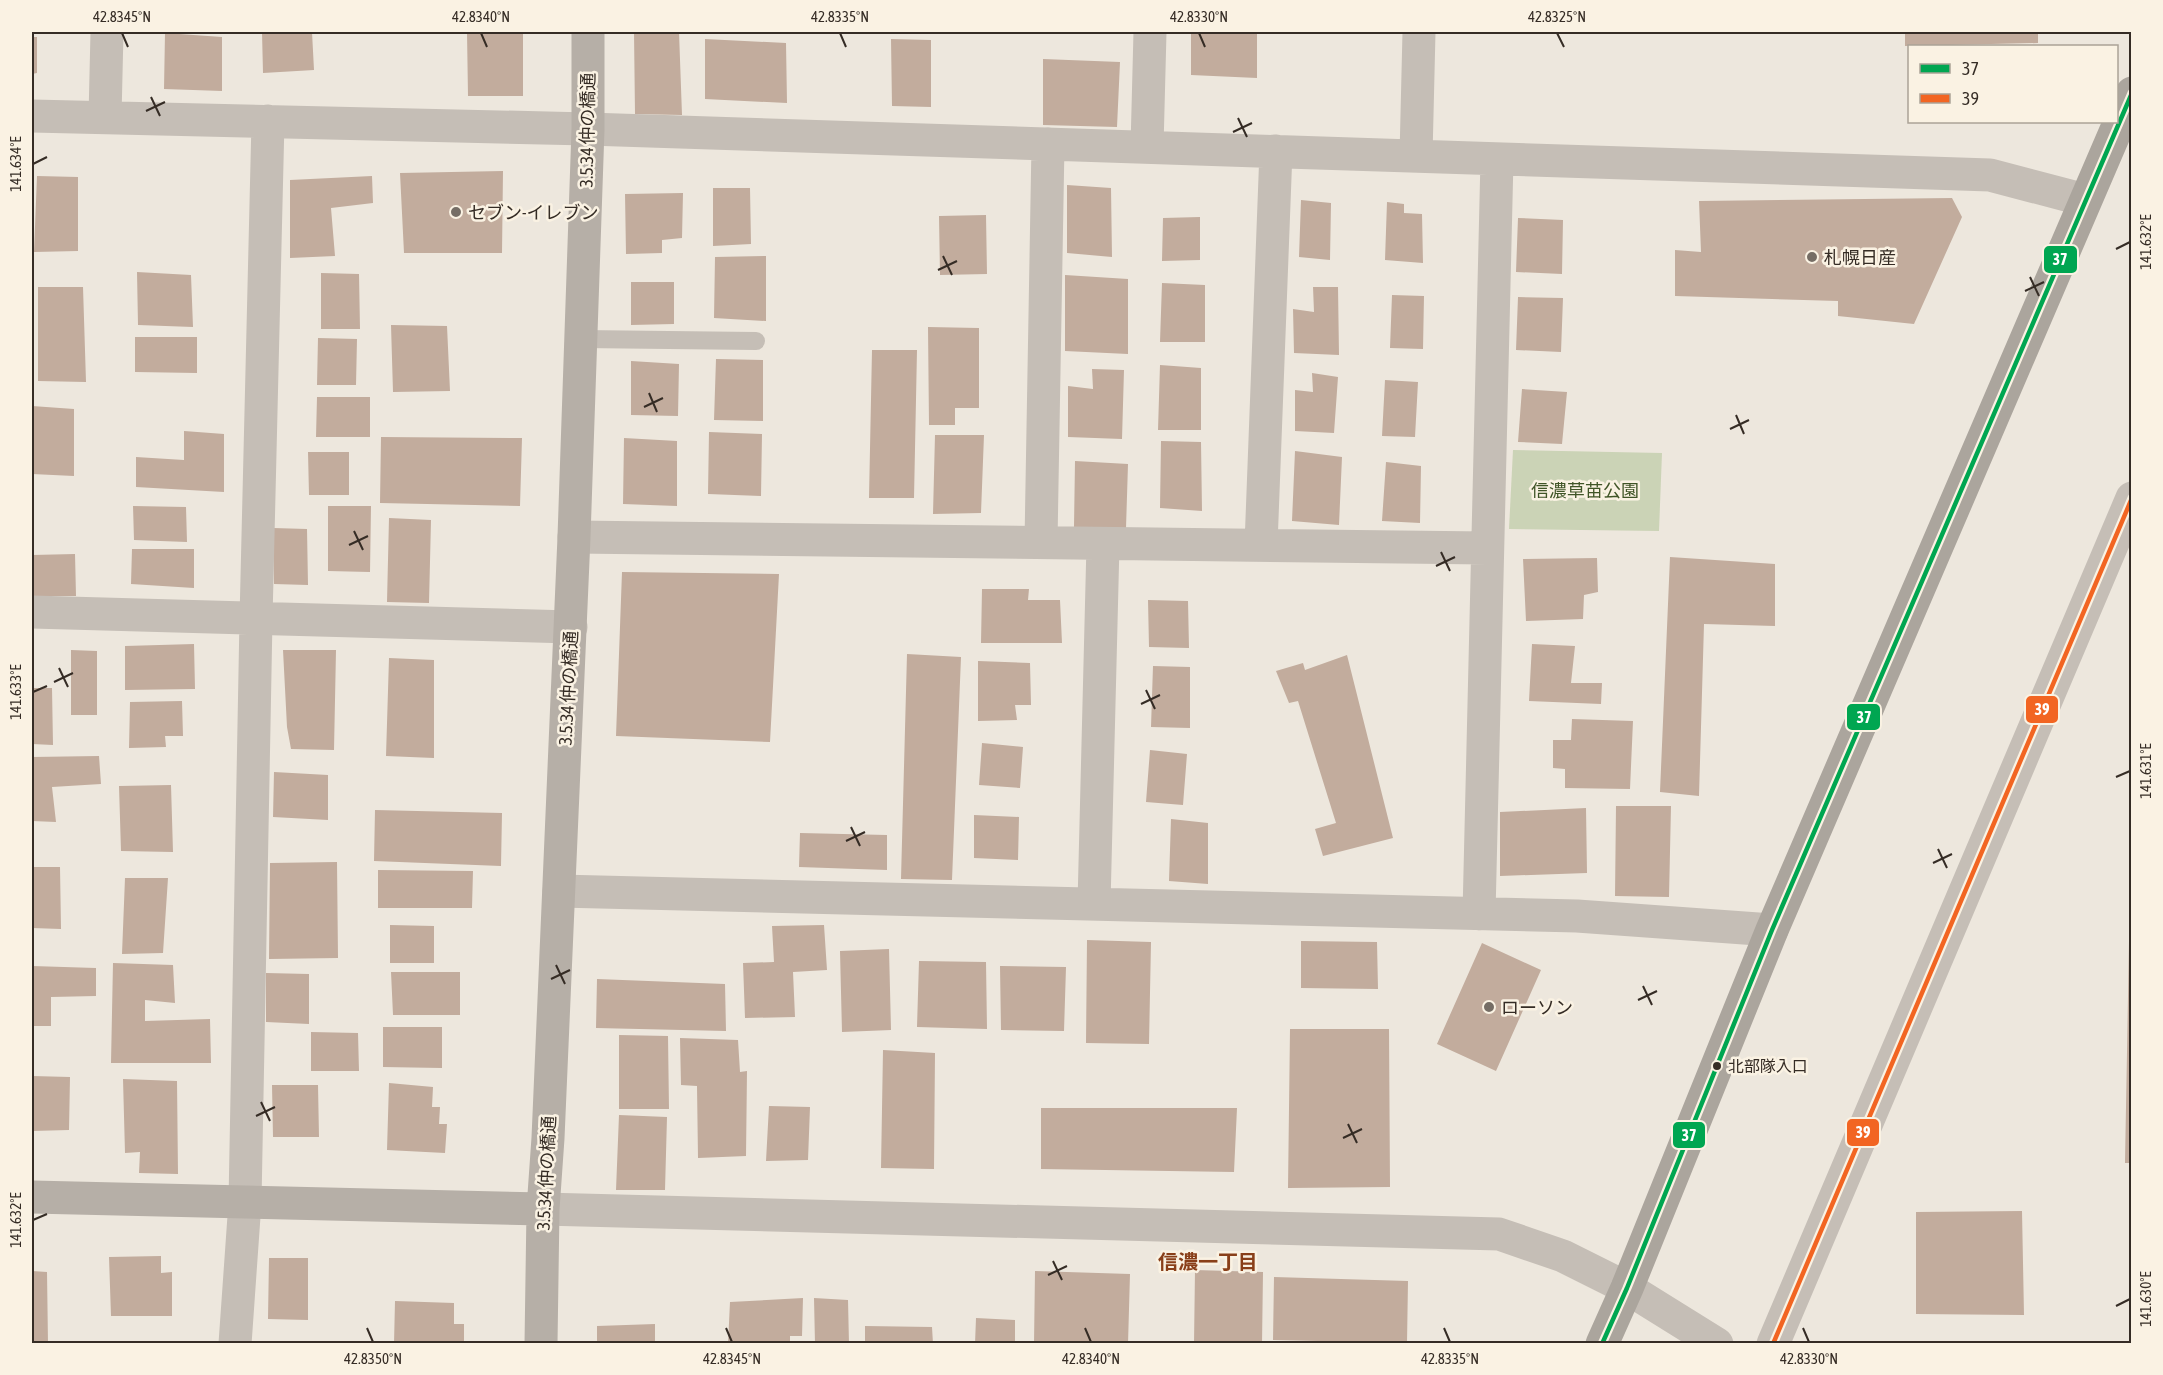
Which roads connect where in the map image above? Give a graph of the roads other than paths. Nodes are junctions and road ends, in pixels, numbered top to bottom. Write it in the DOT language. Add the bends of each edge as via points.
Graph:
graph roads {
  1 [pos="107,32"];
  2 [pos="588,32"];
  3 [pos="1150,32"];
  4 [pos="1419,32"];
  5 [pos="2132,93"];
  6 [pos="32,116"];
  7 [pos="105,117"];
  8 [pos="268,121"];
  9 [pos="588,129"];
  10 [pos="1048,144"];
  11 [pos="1147,147"];
  12 [pos="1276,151"];
  13 [pos="1416,156"];
  14 [pos="1497,159"];
  15 [pos="2085,200"];
  16 [pos="581,339"];
  17 [pos="756,341"];
  18 [pos="2132,498"];
  19 [pos="574,537"];
  20 [pos="1041,543"];
  21 [pos="1104,544"];
  22 [pos="1261,545"];
  23 [pos="1487,548"];
  24 [pos="32,612"];
  25 [pos="256,619"];
  26 [pos="571,627"];
  27 [pos="559,891"];
  28 [pos="1094,904"];
  29 [pos="1479,914"];
  30 [pos="1772,930"];
  31 [pos="32,1197"];
  32 [pos="245,1202"];
  33 [pos="543,1209"];
  34 [pos="1627,1288"];
  35 [pos="235,1344"];
  36 [pos="541,1344"];
  37 [pos="1602,1344"];
  38 [pos="1717,1344"];
  39 [pos="1773,1344"];
  1 -- 7 [label="street"];
  2 -- 9 [label="street, 3.5.34 仲の橋通"];
  3 -- 11 [label="street"];
  4 -- 13 [label="street"];
  5 -- 15 [label="highway"];
  6 -- 7 [label="street"];
  7 -- 8 [label="street"];
  8 -- 9 [label="street"];
  8 -- 25 [label="street"];
  9 -- 10 [label="street"];
  9 -- 16 [label="street, 3.5.34 仲の橋通"];
  10 -- 11 [label="street"];
  10 -- 20 [label="street"];
  11 -- 12 [label="street"];
  12 -- 13 [label="street"];
  12 -- 22 [label="street"];
  13 -- 14 [label="street"];
  14 -- 15 [label="street" via="1990,175"];
  14 -- 23 [label="street"];
  15 -- 30 [label="highway"];
  16 -- 17 [label="lane"];
  16 -- 19 [label="street, 3.5.34 仲の橋通"];
  18 -- 39 [label="street"];
  19 -- 20 [label="street"];
  19 -- 26 [label="street, 3.5.34 仲の橋通"];
  20 -- 21 [label="street"];
  21 -- 22 [label="street"];
  21 -- 28 [label="street"];
  22 -- 23 [label="street"];
  23 -- 29 [label="street"];
  24 -- 25 [label="street"];
  25 -- 26 [label="street"];
  25 -- 32 [label="street"];
  26 -- 27 [label="street, 3.5.34 仲の橋通"];
  27 -- 28 [label="street"];
  27 -- 33 [label="street, 3.5.34 仲の橋通"];
  28 -- 29 [label="street"];
  29 -- 30 [label="street" via="1577,916"];
  30 -- 34 [label="highway"];
  31 -- 32 [label="street"];
  32 -- 33 [label="street"];
  32 -- 35 [label="street"];
  33 -- 34 [label="street" via="1499,1234 1563,1256"];
  33 -- 36 [label="street, 3.5.34 仲の橋通"];
  34 -- 37 [label="highway"];
  34 -- 38 [label="street"];
}
